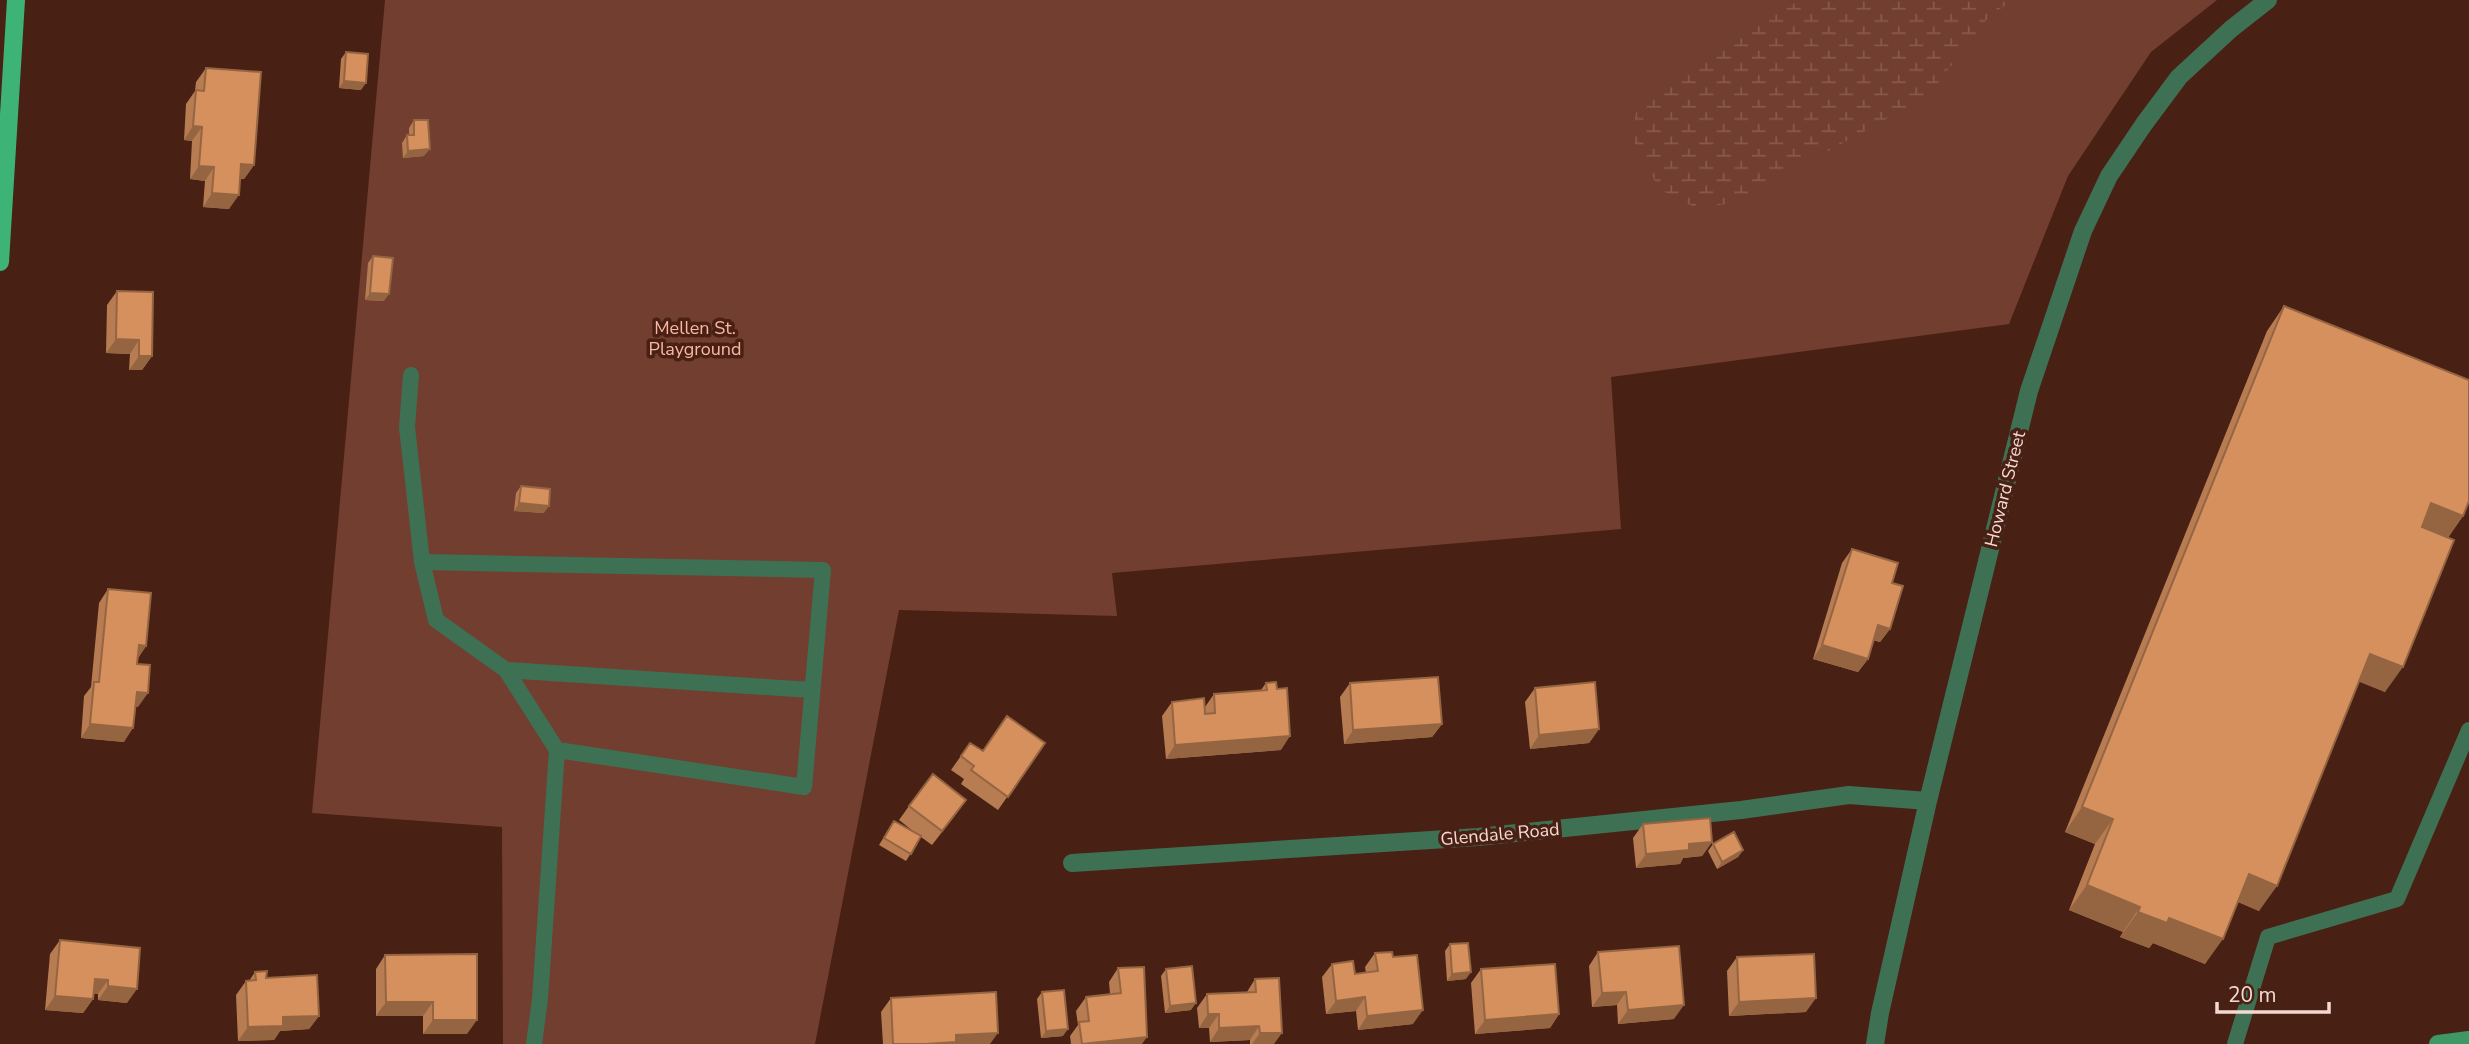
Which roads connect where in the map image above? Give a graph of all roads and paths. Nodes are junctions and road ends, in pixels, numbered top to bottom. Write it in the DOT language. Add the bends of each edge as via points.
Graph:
graph roads {
  1 [pos="16,0"];
  2 [pos="2268,0"];
  3 [pos="0,262"];
  4 [pos="411,374"];
  5 [pos="422,562"];
  6 [pos="506,670"];
  7 [pos="812,690"];
  8 [pos="2469,730"];
  9 [pos="557,750"];
  10 [pos="1927,801"];
  11 [pos="1072,863"];
  12 [pos="2469,1040"];
  13 [pos="534,1044"];
  14 [pos="1875,1044"];
  15 [pos="2235,1044"];
  16 [pos="2438,1044"];
  1 -- 3 [label="main road"];
  2 -- 10 [label="street, Howard Street" via="2179,77 2109,176 2083,231 2029,391"];
  4 -- 5 [label="lane" via="407,427"];
  5 -- 6 [label="lane" via="436,620"];
  5 -- 7 [label="lane" via="822,570"];
  6 -- 7 [label="lane"];
  6 -- 9 [label="lane"];
  7 -- 9 [label="lane" via="804,787"];
  8 -- 15 [label="lane" via="2398,899 2267,937"];
  9 -- 13 [label="lane"];
  10 -- 11 [label="street, Glendale Road" via="1849,795 1478,837"];
  10 -- 14 [label="street, Howard Street"];
  12 -- 16 [label="street"];
}
